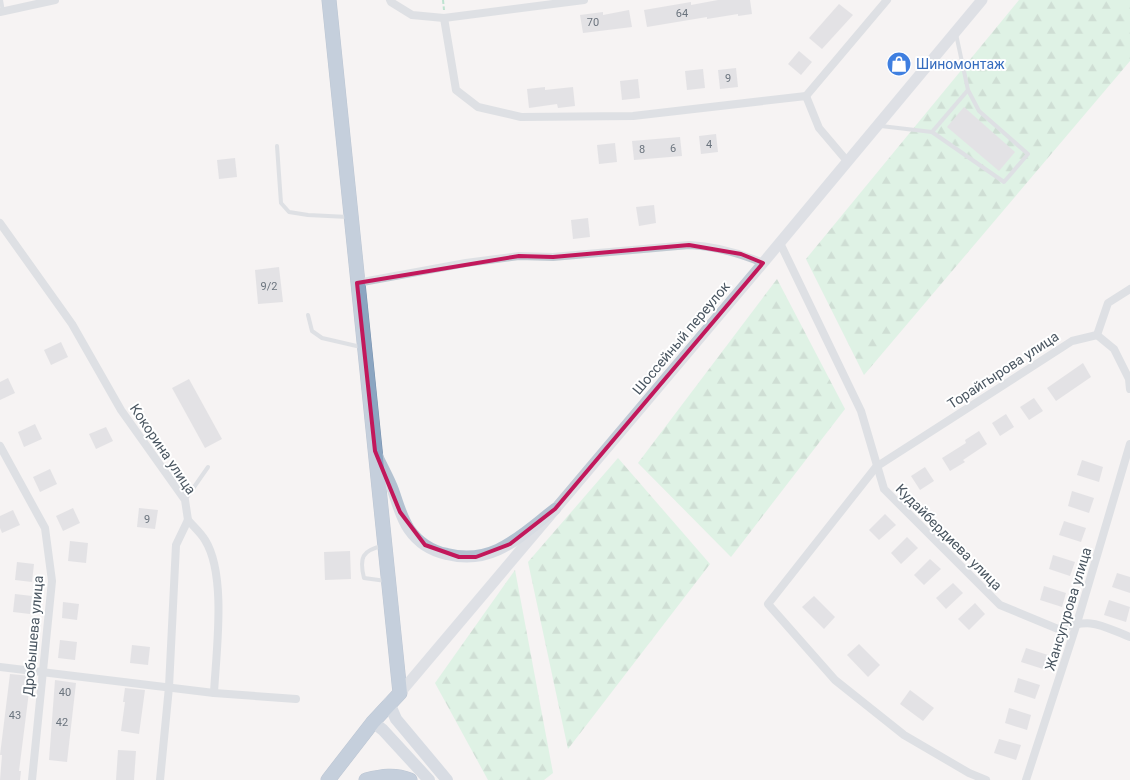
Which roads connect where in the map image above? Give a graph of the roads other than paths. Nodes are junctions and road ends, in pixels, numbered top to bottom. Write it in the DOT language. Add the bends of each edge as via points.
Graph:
graph roads {
  1 [pos="1,0"];
  2 [pos="54,0"];
  3 [pos="329,0"];
  4 [pos="584,0"];
  5 [pos="886,0"];
  6 [pos="982,0"];
  7 [pos="390,1"];
  8 [pos="1,12"];
  9 [pos="444,18"];
  10 [pos="956,32"];
  11 [pos="968,90"];
  12 [pos="806,96"];
  13 [pos="876,126"];
  14 [pos="932,132"];
  15 [pos="277,146"];
  16 [pos="847,160"];
  17 [pos="350,217"];
  18 [pos="0,223"];
  19 [pos="780,243"];
  20 [pos="763,263"];
  21 [pos="357,283"];
  22 [pos="1130,289"];
  23 [pos="308,315"];
  24 [pos="1097,335"];
  25 [pos="364,348"];
  26 [pos="1130,389"];
  27 [pos="1130,444"];
  28 [pos="0,446"];
  29 [pos="375,452"];
  30 [pos="208,467"];
  31 [pos="876,467"];
  32 [pos="185,500"];
  33 [pos="555,509"];
  34 [pos="188,520"];
  35 [pos="385,545"];
  36 [pos="388,581"];
  37 [pos="1077,623"];
  38 [pos="1130,637"];
  39 [pos="0,667"];
  40 [pos="43,672"];
  41 [pos="169,687"];
  42 [pos="214,693"];
  43 [pos="400,693"];
  44 [pos="296,699"];
  45 [pos="389,704"];
  46 [pos="373,722"];
  47 [pos="32,780"];
  48 [pos="160,780"];
  49 [pos="328,780"];
  50 [pos="366,780"];
  51 [pos="410,780"];
  52 [pos="429,780"];
  53 [pos="447,780"];
  54 [pos="986,780"];
  55 [pos="1026,780"];
  1 -- 8 [label="lane"];
  2 -- 8 [label="street"];
  3 -- 17 [label="highway"];
  4 -- 9 [label="street"];
  5 -- 12 [label="street"];
  6 -- 10 [label="main road, Шоссейный переулок"];
  7 -- 9 [label="street" via="412,15"];
  9 -- 12 [label="street" via="456,90 478,107 521,117 633,116"];
  10 -- 11 [label="lane"];
  10 -- 13 [label="main road, Шоссейный переулок"];
  11 -- 14 [label="lane"];
  11 -- 14 [label="lane" via="979,111 1028,154 1004,182"];
  12 -- 16 [label="street" via="819,128"];
  13 -- 14 [label="lane"];
  13 -- 16 [label="main road, Шоссейный переулок"];
  15 -- 17 [label="lane" via="281,203 289,212"];
  16 -- 19 [label="main road, Шоссейный переулок"];
  17 -- 21 [label="highway"];
  18 -- 32 [label="street, Кокорина улица" via="72,324 121,410"];
  19 -- 20 [label="main road, Шоссейный переулок"];
  19 -- 31 [label="street, Кудайбердиева улица" via="861,411"];
  20 -- 21 [label="street" via="742,254 689,245 553,257 519,256"];
  20 -- 33 [label="main road, Шоссейный переулок"];
  21 -- 25 [label="highway"];
  22 -- 24 [label="street" via="1108,303"];
  23 -- 25 [label="lane" via="312,330 322,338"];
  24 -- 26 [label="street" via="1114,349 1129,379"];
  24 -- 31 [label="street, Торайгырова улица" via="1072,341"];
  25 -- 29 [label="highway"];
  27 -- 37 [label="street, Жансугурова улица"];
  28 -- 40 [label="street, Дробышева улица" via="45,528 52,581"];
  29 -- 33 [label="main road" via="410,530 425,545 440,553 459,558 492,553 510,544"];
  29 -- 35 [label="highway"];
  30 -- 32 [label="lane"];
  31 -- 37 [label="street, Кудайбердиева улица" via="884,489 1000,605 1058,630"];
  31 -- 54 [label="street, Торайгырова улица" via="768,604 835,680 904,735"];
  32 -- 34 [label="street, Кокорина улица"];
  33 -- 43 [label="main road, Шоссейный переулок"];
  34 -- 41 [label="street" via="176,545"];
  34 -- 42 [label="street" via="206,541 213,560 219,597"];
  35 -- 36 [label="highway"];
  35 -- 36 [label="lane" via="369,549 362,557 362,571 364,578"];
  36 -- 43 [label="highway"];
  37 -- 38 [label="street, Кудайбердиева улица" via="1094,622"];
  37 -- 55 [label="street, Жансугурова улица"];
  39 -- 40 [label="street"];
  40 -- 41 [label="street"];
  40 -- 47 [label="street, Дробышева улица"];
  41 -- 42 [label="street"];
  41 -- 48 [label="street"];
  42 -- 44 [label="street"];
  43 -- 45 [label="highway"];
  45 -- 46 [label="highway"];
  45 -- 53 [label="main road" via="396,719"];
  46 -- 49 [label="highway"];
  46 -- 52 [label="main road"];
  50 -- 51 [label="highway" via="383,776"];
}
